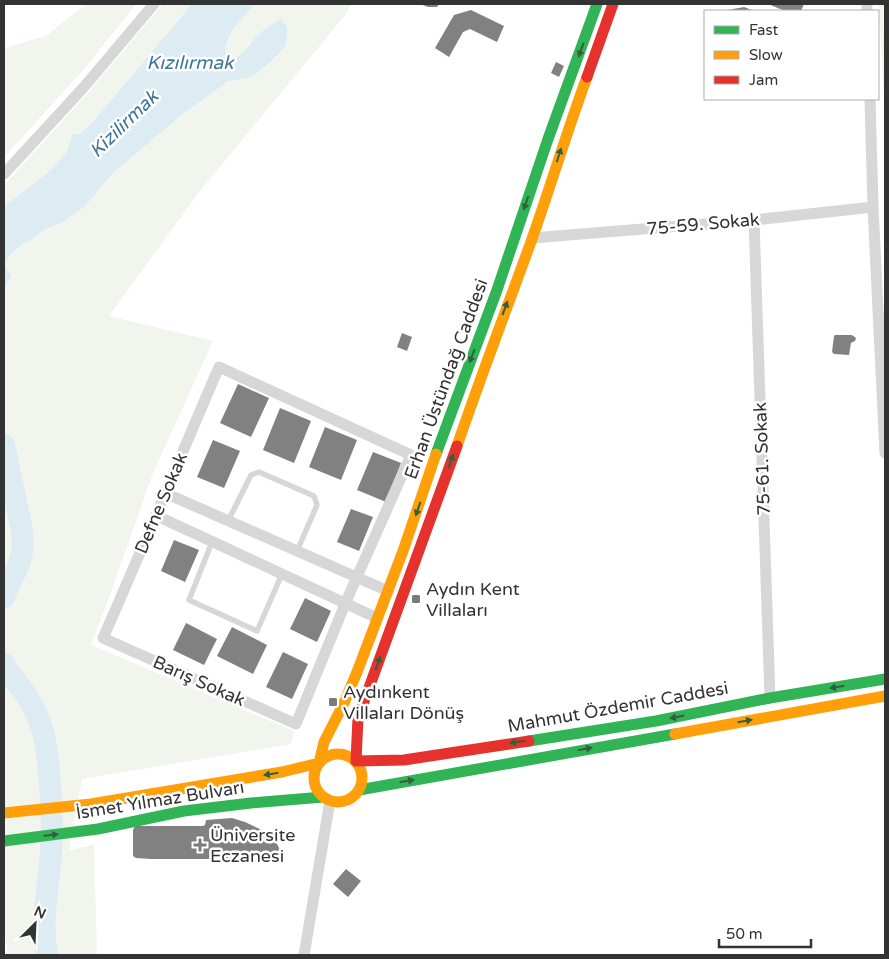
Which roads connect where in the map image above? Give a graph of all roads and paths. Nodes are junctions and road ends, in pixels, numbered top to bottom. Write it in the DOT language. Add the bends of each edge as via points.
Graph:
graph roads {
  1 [pos="154,4"];
  2 [pos="597,4"];
  3 [pos="613,4"];
  4 [pos="870,100"];
  5 [pos="4,174"];
  6 [pos="873,207"];
  7 [pos="754,220"];
  8 [pos="532,238"];
  9 [pos="885,434"];
  10 [pos="885,453"];
  11 [pos="165,493"];
  12 [pos="157,516"];
  13 [pos="228,521"];
  14 [pos="212,542"];
  15 [pos="296,551"];
  16 [pos="282,574"];
  17 [pos="358,578"];
  18 [pos="388,591"];
  19 [pos="346,604"];
  20 [pos="377,618"];
  21 [pos="103,638"];
  22 [pos="885,679"];
  23 [pos="885,696"];
  24 [pos="770,698"];
  25 [pos="356,761"];
  26 [pos="319,762"];
  27 [pos="360,790"];
  28 [pos="326,799"];
  29 [pos="4,814"];
  30 [pos="4,841"];
  31 [pos="304,955"];
  1 -- 5 [label="street" via="84,88"];
  2 -- 18 [label="street, Erhan Üstündağ Caddesi, one-way"];
  8 -- 3 [label="street, Erhan Üstündağ Caddesi, one-way"];
  4 -- 6 [label="street"];
  6 -- 7 [label="street, 75-59. Sokak"];
  6 -- 9 [label="street"];
  7 -- 8 [label="street, 75-59. Sokak"];
  7 -- 24 [label="street, 75-61. Sokak"];
  25 -- 8 [label="street, Erhan Üstündağ Caddesi, one-way" via="358,718"];
  9 -- 10 [label="street"];
  11 -- 12 [label="street, Defne Sokak"];
  11 -- 13 [label="street"];
  11 -- 17 [label="street, Defne Sokak" via="219,367 411,455"];
  12 -- 14 [label="street"];
  12 -- 21 [label="street, Defne Sokak"];
  13 -- 15 [label="street"];
  13 -- 15 [label="lane" via="251,475 259,472 314,496 316,504"];
  14 -- 16 [label="street"];
  14 -- 16 [label="lane" via="189,600 256,631"];
  15 -- 17 [label="street"];
  16 -- 19 [label="street"];
  17 -- 18 [label="street"];
  17 -- 19 [label="street"];
  18 -- 20 [label="street, Erhan Üstündağ Caddesi"];
  19 -- 20 [label="street"];
  19 -- 21 [label="street, Barış Sokak" via="296,724"];
  20 -- 26 [label="street, Erhan Üstündağ Caddesi" via="344,703 324,742"];
  22 -- 24 [label="street, Mahmut Özdemir Caddesi, one-way"];
  27 -- 23 [label="street, Mahmut Özdemir Caddesi, one-way"];
  24 -- 25 [label="street, Mahmut Özdemir Caddesi, one-way" via="656,721 404,760"];
  25 -- 26 [label="street" via="338,753"];
  25 -- 27 [label="street" via="362,774"];
  26 -- 28 [label="street" via="313,777 314,785"];
  26 -- 29 [label="street, İsmet Yılmaz Bulvarı, one-way" via="282,772 91,804"];
  27 -- 28 [label="street" via="347,801"];
  30 -- 28 [label="street, İsmet Yılmaz Bulvarı, one-way" via="98,829 184,811"];
  28 -- 31 [label="street"];
}
